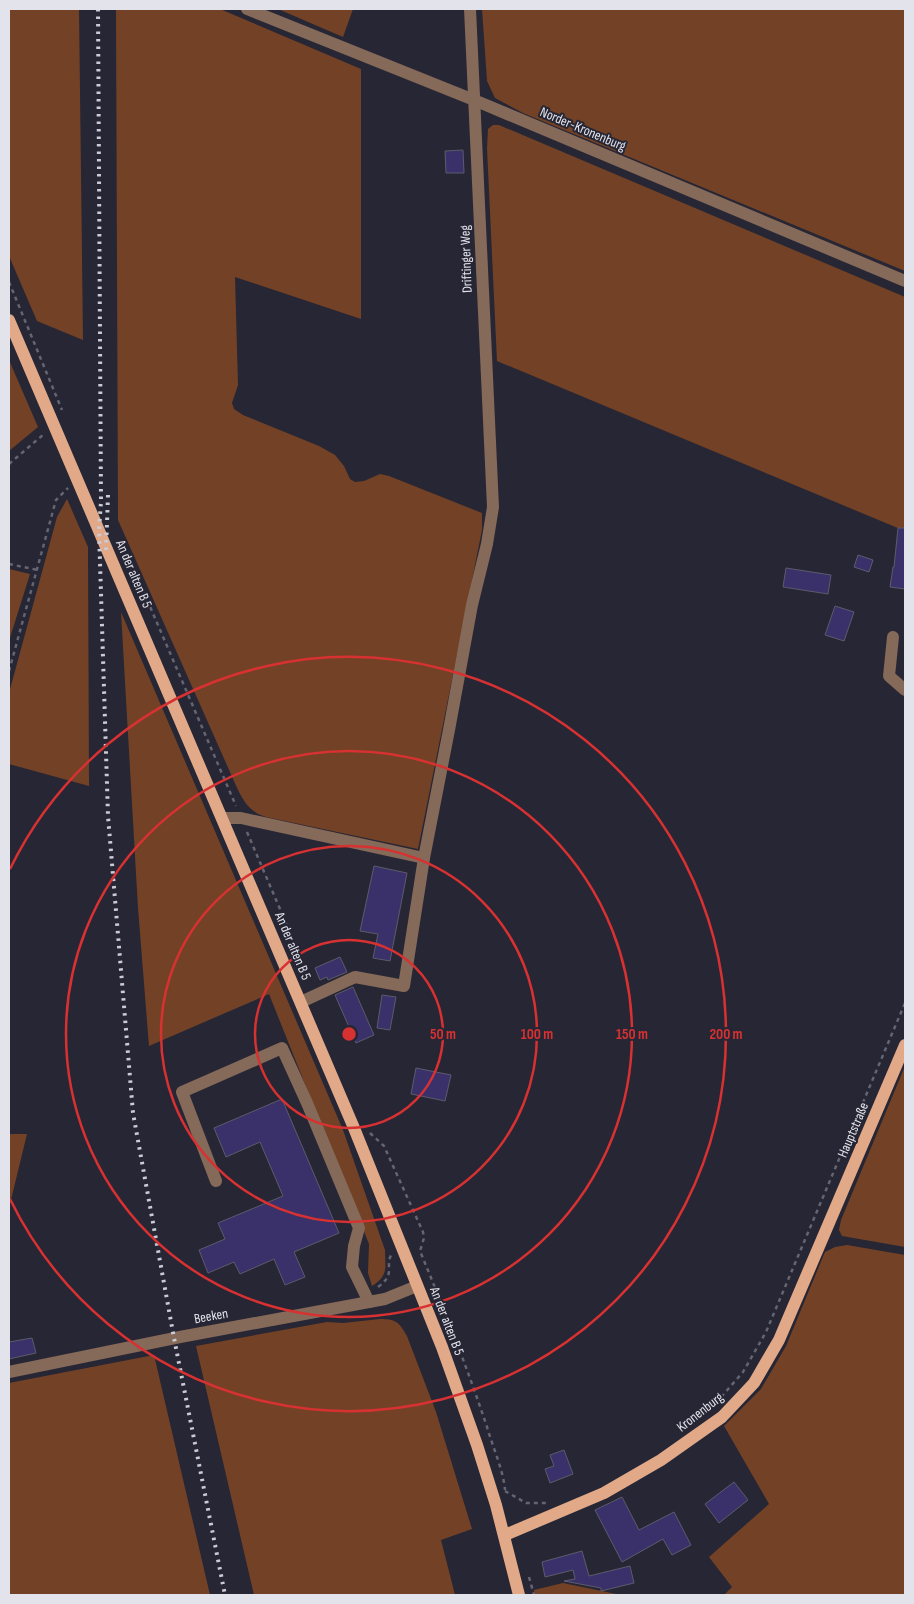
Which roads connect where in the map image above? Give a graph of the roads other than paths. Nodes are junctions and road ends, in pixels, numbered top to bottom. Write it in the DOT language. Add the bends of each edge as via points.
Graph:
graph roads {
  1 [pos="247,9"];
  2 [pos="470,9"];
  3 [pos="474,100"];
  4 [pos="905,281"];
  5 [pos="9,320"];
  6 [pos="893,637"];
  7 [pos="905,690"];
  8 [pos="222,818"];
  9 [pos="424,858"];
  10 [pos="301,1002"];
  11 [pos="905,1045"];
  12 [pos="216,1181"];
  13 [pos="828,1226"];
  14 [pos="417,1286"];
  15 [pos="369,1302"];
  16 [pos="9,1372"];
  17 [pos="505,1535"];
  18 [pos="519,1595"];
  1 -- 3 [label="street, Norder-Kronenburg"];
  2 -- 3 [label="street, Driftinger Weg"];
  3 -- 4 [label="street, Norder-Kronenburg"];
  3 -- 9 [label="street, Driftinger Weg" via="492,507"];
  5 -- 8 [label="main road, An der alten B 5"];
  6 -- 7 [label="street" via="889,676"];
  8 -- 9 [label="street" via="241,818"];
  8 -- 10 [label="main road, An der alten B 5"];
  9 -- 10 [label="street, Driftinger Weg" via="404,986 355,977"];
  10 -- 14 [label="main road, An der alten B 5"];
  11 -- 13 [label="main road, Hauptstraße"];
  12 -- 15 [label="street" via="182,1092 282,1048 359,1228 352,1267"];
  13 -- 17 [label="main road, Kronenburg" via="779,1340 754,1383 722,1417 661,1460 604,1493"];
  14 -- 15 [label="street, Beeken"];
  14 -- 17 [label="main road, An der alten B 5" via="477,1445"];
  15 -- 16 [label="street, Beeken"];
  17 -- 18 [label="main road, An der alten B 5"];
}
